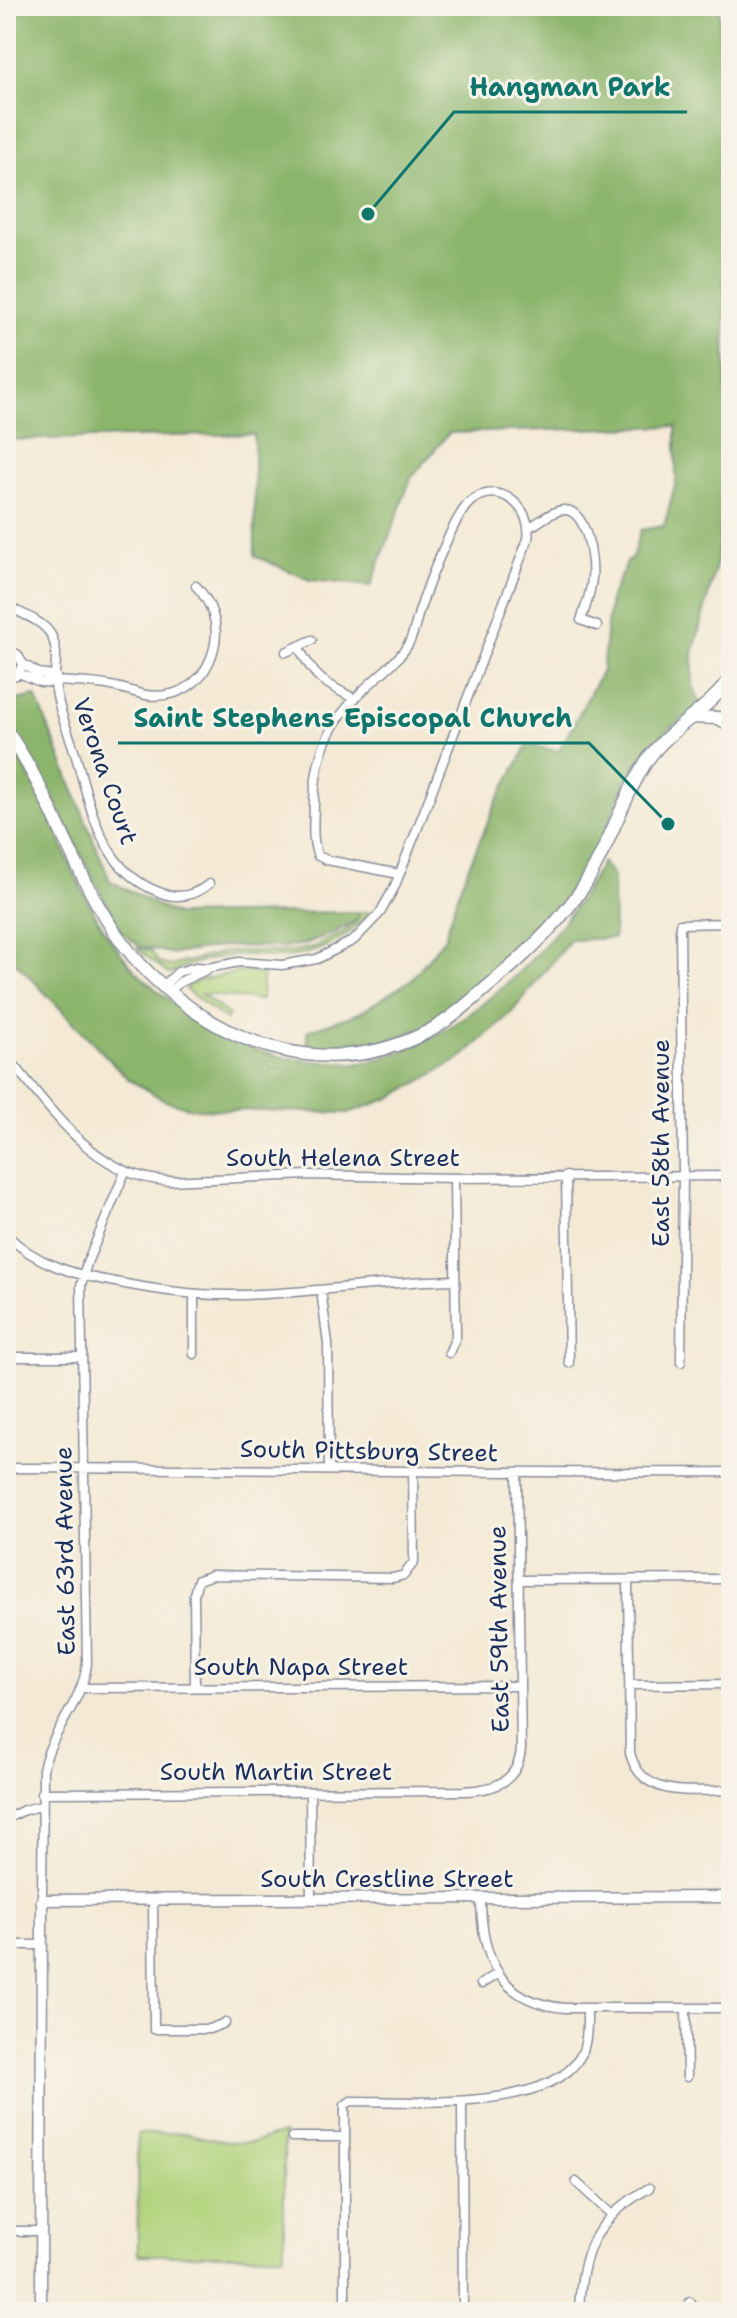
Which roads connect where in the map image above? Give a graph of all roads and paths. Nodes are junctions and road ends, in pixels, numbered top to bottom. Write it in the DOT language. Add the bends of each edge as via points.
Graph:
graph roads {
  1 [pos="530,527"];
  2 [pos="196,586"];
  3 [pos="6,606"];
  4 [pos="597,626"];
  5 [pos="312,640"];
  6 [pos="298,646"];
  7 [pos="286,652"];
  8 [pos="6,653"];
  9 [pos="21,668"];
  10 [pos="6,676"];
  11 [pos="731,677"];
  12 [pos="55,680"];
  13 [pos="353,698"];
  14 [pos="688,718"];
  15 [pos="731,725"];
  16 [pos="6,730"];
  17 [pos="399,874"];
  18 [pos="209,884"];
  19 [pos="731,923"];
  20 [pos="166,988"];
  21 [pos="6,1055"];
  22 [pos="125,1172"];
  23 [pos="566,1176"];
  24 [pos="683,1176"];
  25 [pos="731,1176"];
  26 [pos="454,1178"];
  27 [pos="6,1234"];
  28 [pos="83,1276"];
  29 [pos="455,1280"];
  30 [pos="321,1290"];
  31 [pos="194,1294"];
  32 [pos="449,1353"];
  33 [pos="194,1354"];
  34 [pos="6,1357"];
  35 [pos="82,1357"];
  36 [pos="681,1362"];
  37 [pos="569,1363"];
  38 [pos="6,1468"];
  39 [pos="85,1468"];
  40 [pos="329,1470"];
  41 [pos="413,1471"];
  42 [pos="731,1472"];
  43 [pos="517,1474"];
  44 [pos="731,1579"];
  45 [pos="519,1580"];
  46 [pos="628,1580"];
  47 [pos="731,1684"];
  48 [pos="630,1685"];
  49 [pos="520,1686"];
  50 [pos="195,1687"];
  51 [pos="82,1688"];
  52 [pos="508,1780"];
  53 [pos="731,1790"];
  54 [pos="310,1792"];
  55 [pos="41,1793"];
  56 [pos="41,1806"];
  57 [pos="6,1819"];
  58 [pos="731,1897"];
  59 [pos="311,1898"];
  60 [pos="481,1898"];
  61 [pos="42,1900"];
  62 [pos="153,1900"];
  63 [pos="6,1945"];
  64 [pos="42,1945"];
  65 [pos="497,1974"];
  66 [pos="481,1984"];
  67 [pos="587,2008"];
  68 [pos="686,2008"];
  69 [pos="731,2008"];
  70 [pos="225,2023"];
  71 [pos="687,2077"];
  72 [pos="462,2102"];
  73 [pos="292,2137"];
  74 [pos="343,2137"];
  75 [pos="576,2182"];
  76 [pos="649,2188"];
  77 [pos="611,2214"];
  78 [pos="6,2231"];
  79 [pos="41,2231"];
  80 [pos="690,2302"];
  81 [pos="41,2312"];
  82 [pos="345,2312"];
  83 [pos="463,2312"];
  84 [pos="579,2312"];
  85 [pos="697,2312"];
  1 -- 4 [label="street" via="564,510 579,517 593,567 581,620"];
  1 -- 13 [label="street" via="511,498 486,494 470,503 454,528 405,648"];
  1 -- 17 [label="street"];
  2 -- 12 [label="street" via="210,601 216,643 200,679 183,691 161,696"];
  3 -- 12 [label="street, Verona Court" via="51,633 58,662"];
  5 -- 6 [label="street"];
  6 -- 7 [label="street"];
  6 -- 13 [label="street" via="311,672"];
  8 -- 9 [label="street" via="17,654"];
  9 -- 10 [label="street" via="13,677"];
  9 -- 12 [label="street" via="40,682"];
  11 -- 14 [label="main road"];
  12 -- 18 [label="street, Verona Court" via="106,849 122,871 163,894 196,894"];
  13 -- 17 [label="street" via="327,735 316,768 316,852 327,860"];
  14 -- 15 [label="main road" via="718,718"];
  14 -- 20 [label="main road" via="648,760 567,909 504,973 431,1029 364,1053 282,1051 241,1039"];
  16 -- 20 [label="main road" via="98,908 125,946"];
  17 -- 20 [label="street" via="380,913 354,940 334,951 299,963 239,962 208,968"];
  19 -- 24 [label="street, East 58th Avenue" via="680,924"];
  21 -- 22 [label="street, South Helena Street" via="74,1133 103,1161"];
  22 -- 26 [label="street, South Helena Street" via="168,1181 308,1175"];
  22 -- 28 [label="street, East 63rd Avenue"];
  23 -- 24 [label="street, South Helena Street"];
  23 -- 26 [label="street, South Helena Street"];
  23 -- 37 [label="street"];
  24 -- 25 [label="street, South Helena Street"];
  24 -- 36 [label="street, East 58th Avenue"];
  26 -- 29 [label="street"];
  27 -- 28 [label="street" via="31,1255"];
  28 -- 31 [label="street"];
  28 -- 35 [label="street, East 63rd Avenue"];
  29 -- 30 [label="street"];
  29 -- 32 [label="street" via="456,1337"];
  30 -- 31 [label="street"];
  30 -- 40 [label="street" via="328,1344"];
  31 -- 33 [label="street"];
  34 -- 35 [label="street"];
  35 -- 39 [label="street, East 63rd Avenue"];
  38 -- 39 [label="street, South Pittsburg Street"];
  39 -- 40 [label="street, South Pittsburg Street"];
  39 -- 51 [label="street, East 63rd Avenue" via="88,1652"];
  40 -- 41 [label="street, South Pittsburg Street"];
  41 -- 43 [label="street, South Pittsburg Street"];
  41 -- 50 [label="street" via="414,1562 409,1573 393,1578 212,1575 198,1580"];
  42 -- 43 [label="street, South Pittsburg Street"];
  43 -- 45 [label="street, East 59th Avenue"];
  44 -- 46 [label="street"];
  45 -- 46 [label="street"];
  45 -- 49 [label="street, East 59th Avenue"];
  46 -- 48 [label="street"];
  47 -- 48 [label="street"];
  48 -- 53 [label="street" via="630,1753 644,1779 670,1790"];
  49 -- 50 [label="street, South Napa Street"];
  49 -- 52 [label="street, East 59th Avenue" via="520,1757"];
  50 -- 51 [label="street, South Napa Street"];
  51 -- 55 [label="street, East 63rd Avenue" via="48,1750"];
  52 -- 54 [label="street, South Martin Street" via="484,1791"];
  54 -- 55 [label="street, South Martin Street"];
  54 -- 59 [label="street"];
  55 -- 56 [label="street, East 63rd Avenue"];
  56 -- 57 [label="street"];
  56 -- 61 [label="street, East 63rd Avenue"];
  58 -- 60 [label="street, South Crestline Street"];
  59 -- 60 [label="street, South Crestline Street"];
  59 -- 62 [label="street, South Crestline Street"];
  60 -- 65 [label="street" via="482,1933"];
  61 -- 62 [label="street, South Crestline Street"];
  61 -- 64 [label="street, East 63rd Avenue"];
  62 -- 70 [label="street" via="154,2029 209,2029"];
  63 -- 64 [label="street"];
  64 -- 79 [label="street, East 63rd Avenue"];
  65 -- 66 [label="street"];
  65 -- 67 [label="street" via="538,2003"];
  67 -- 68 [label="street"];
  67 -- 72 [label="street" via="581,2055 562,2076 535,2088"];
  68 -- 69 [label="street"];
  68 -- 71 [label="street"];
  72 -- 74 [label="street" via="351,2101 345,2105"];
  72 -- 83 [label="street"];
  73 -- 74 [label="street"];
  74 -- 82 [label="street"];
  75 -- 77 [label="street"];
  76 -- 77 [label="street"];
  77 -- 84 [label="street" via="585,2261"];
  78 -- 79 [label="street"];
  79 -- 81 [label="street, East 63rd Avenue"];
  80 -- 85 [label="street"];
}
